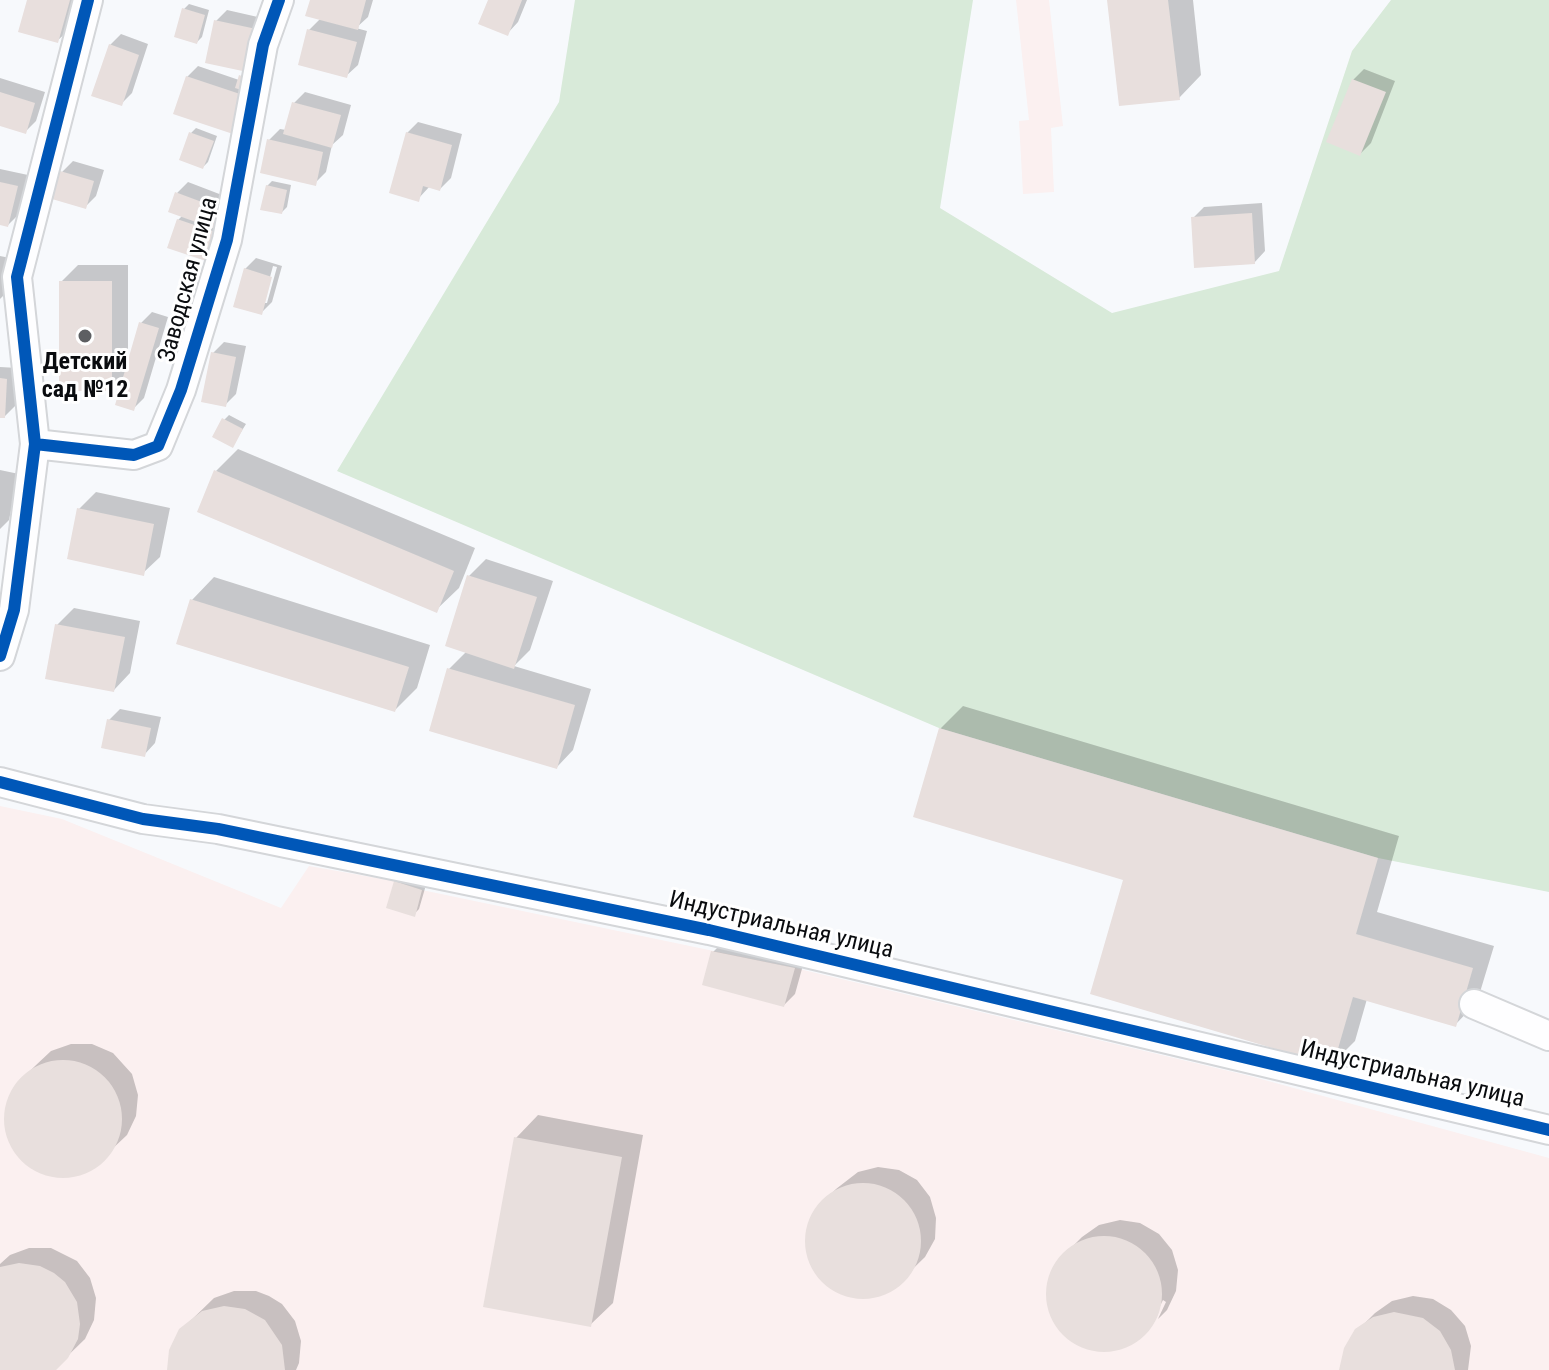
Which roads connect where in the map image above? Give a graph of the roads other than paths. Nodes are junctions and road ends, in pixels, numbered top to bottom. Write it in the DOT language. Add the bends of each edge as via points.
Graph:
graph roads {
  1 [pos="88,0"];
  2 [pos="279,0"];
  3 [pos="35,444"];
  4 [pos="0,656"];
  5 [pos="0,782"];
  6 [pos="1474,1004"];
  7 [pos="1549,1036"];
  8 [pos="1549,1130"];
  1 -- 3 [label="street" via="17,277"];
  2 -- 3 [label="street, Заводская улица" via="263,45 227,240 181,390 158,446 134,455"];
  3 -- 4 [label="street" via="14,610"];
  5 -- 8 [label="street, Индустриальная улица" via="143,819 218,829 709,930"];
  6 -- 7 [label="street"];
}
